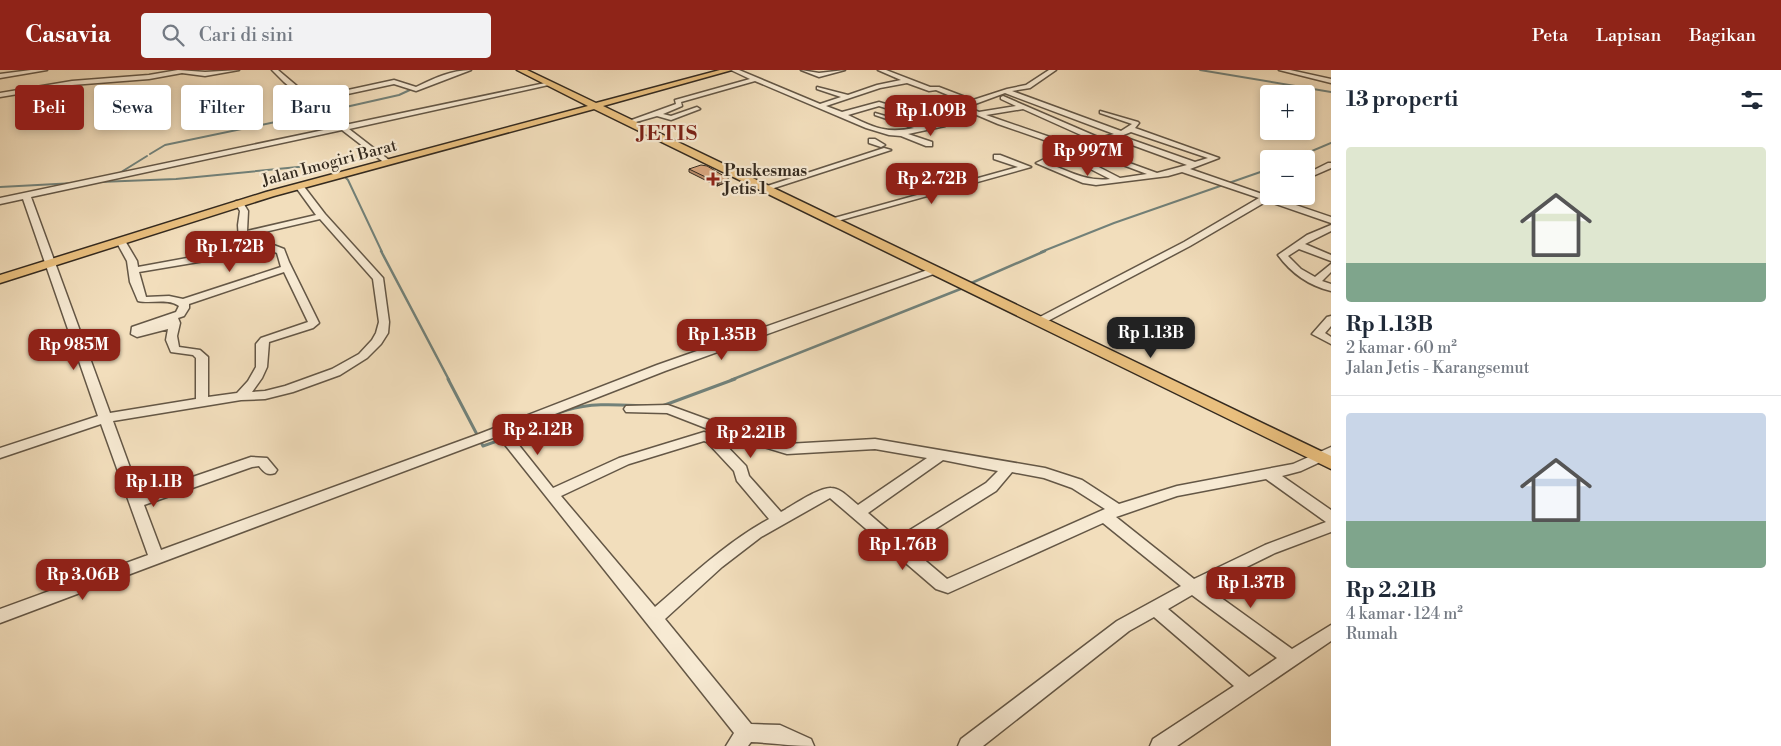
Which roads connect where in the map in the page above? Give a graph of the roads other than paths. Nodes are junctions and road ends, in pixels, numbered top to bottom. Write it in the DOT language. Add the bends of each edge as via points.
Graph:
graph roads {
  1 [pos="44,70"];
  2 [pos="144,70"];
  3 [pos="236,70"];
  4 [pos="275,70"];
  5 [pos="468,70"];
  6 [pos="521,70"];
  7 [pos="728,70"];
  8 [pos="734,70"];
  9 [pos="804,70"];
  10 [pos="842,70"];
  11 [pos="881,70"];
  12 [pos="1053,70"];
  13 [pos="1282,70"];
  14 [pos="228,71"];
  15 [pos="0,76"];
  16 [pos="382,76"];
  17 [pos="149,77"];
  18 [pos="756,79"];
  19 [pos="908,80"];
  20 [pos="1331,81"];
  21 [pos="394,82"];
  22 [pos="550,84"];
  23 [pos="293,85"];
  24 [pos="819,88"];
  25 [pos="349,92"];
  26 [pos="1005,92"];
  27 [pos="0,95"];
  28 [pos="995,95"];
  29 [pos="851,97"];
  30 [pos="974,103"];
  31 [pos="879,104"];
  32 [pos="919,104"];
  33 [pos="596,106"];
  34 [pos="820,106"];
  35 [pos="1023,107"];
  36 [pos="697,109"];
  37 [pos="898,110"];
  38 [pos="1102,112"];
  39 [pos="658,114"];
  40 [pos="842,114"];
  41 [pos="978,114"];
  42 [pos="880,117"];
  43 [pos="629,122"];
  44 [pos="860,124"];
  45 [pos="943,125"];
  46 [pos="349,127"];
  47 [pos="920,128"];
  48 [pos="1131,129"];
  49 [pos="335,130"];
  50 [pos="346,130"];
  51 [pos="904,135"];
  52 [pos="1117,135"];
  53 [pos="1100,140"];
  54 [pos="872,141"];
  55 [pos="929,144"];
  56 [pos="1073,147"];
  57 [pos="885,148"];
  58 [pos="1065,153"];
  59 [pos="997,157"];
  60 [pos="1085,158"];
  61 [pos="386,162"];
  62 [pos="1040,163"];
  63 [pos="1195,165"];
  64 [pos="1331,165"];
  65 [pos="1027,167"];
  66 [pos="1184,170"];
  67 [pos="1315,173"];
  68 [pos="1156,175"];
  69 [pos="1120,181"];
  70 [pos="299,186"];
  71 [pos="765,188"];
  72 [pos="26,195"];
  73 [pos="1260,195"];
  74 [pos="0,201"];
  75 [pos="1260,201"];
  76 [pos="239,203"];
  77 [pos="1289,205"];
  78 [pos="322,216"];
  79 [pos="831,220"];
  80 [pos="1331,220"];
  81 [pos="1328,231"];
  82 [pos="244,234"];
  83 [pos="121,241"];
  84 [pos="1298,246"];
  85 [pos="244,250"];
  86 [pos="1331,258"];
  87 [pos="48,264"];
  88 [pos="1331,267"];
  89 [pos="286,268"];
  90 [pos="135,270"];
  91 [pos="936,270"];
  92 [pos="0,279"];
  93 [pos="1315,282"];
  94 [pos="1331,288"];
  95 [pos="182,303"];
  96 [pos="1331,319"];
  97 [pos="1040,321"];
  98 [pos="1331,341"];
  99 [pos="241,396"];
  100 [pos="202,403"];
  101 [pos="630,409"];
  102 [pos="106,418"];
  103 [pos="530,432"];
  104 [pos="505,437"];
  105 [pos="0,453"];
  106 [pos="942,454"];
  107 [pos="1327,457"];
  108 [pos="1006,465"];
  109 [pos="270,470"];
  110 [pos="1268,474"];
  111 [pos="550,493"];
  112 [pos="136,502"];
  113 [pos="1111,512"];
  114 [pos="857,513"];
  115 [pos="1331,518"];
  116 [pos="779,520"];
  117 [pos="1331,526"];
  118 [pos="896,546"];
  119 [pos="156,557"];
  120 [pos="1192,586"];
  121 [pos="1156,608"];
  122 [pos="0,616"];
  123 [pos="654,618"];
  124 [pos="1331,632"];
  125 [pos="1291,658"];
  126 [pos="1248,687"];
  127 [pos="741,740"];
  128 [pos="804,746"];
  129 [pos="968,746"];
  130 [pos="1160,746"];
  1 -- 15 [label="street"];
  2 -- 17 [label="street"];
  3 -- 14 [label="street"];
  4 -- 23 [label="street"];
  5 -- 21 [label="street" via="415,89"];
  6 -- 22 [label="main road"];
  7 -- 33 [label="main road, Jalan Imogiri Barat"];
  8 -- 18 [label="street"];
  9 -- 10 [label="street" via="821,75"];
  11 -- 19 [label="street"];
  12 -- 26 [label="street" via="1028,87"];
  13 -- 20 [label="street"];
  14 -- 17 [label="street" via="205,74 182,70"];
  16 -- 21 [label="street"];
  17 -- 27 [label="street" via="72,83"];
  18 -- 34 [label="street"];
  18 -- 39 [label="street" via="677,101 680,105"];
  19 -- 29 [label="street" via="879,86"];
  19 -- 30 [label="street"];
  21 -- 25 [label="street"];
  22 -- 33 [label="main road"];
  22 -- 46 [label="street"];
  24 -- 29 [label="street"];
  26 -- 28 [label="street"];
  26 -- 52 [label="street" via="1073,114"];
  28 -- 30 [label="street"];
  28 -- 35 [label="street"];
  29 -- 31 [label="street"];
  29 -- 34 [label="street"];
  30 -- 41 [label="street" via="962,106"];
  31 -- 37 [label="street"];
  31 -- 40 [label="street"];
  32 -- 37 [label="street"];
  33 -- 43 [label="main road"];
  33 -- 61 [label="main road, Jalan Imogiri Barat"];
  34 -- 40 [label="street"];
  35 -- 41 [label="street"];
  35 -- 53 [label="street"];
  36 -- 39 [label="street" via="672,118"];
  37 -- 42 [label="street"];
  38 -- 48 [label="street" via="1135,122"];
  39 -- 43 [label="street"];
  40 -- 44 [label="street"];
  41 -- 56 [label="street"];
  42 -- 44 [label="street"];
  42 -- 47 [label="street"];
  43 -- 71 [label="main road"];
  44 -- 51 [label="street" via="867,131"];
  45 -- 47 [label="street"];
  47 -- 51 [label="street"];
  48 -- 52 [label="street"];
  48 -- 63 [label="street" via="1215,157"];
  49 -- 72 [label="street"];
  50 -- 61 [label="street"];
  51 -- 55 [label="street"];
  51 -- 57 [label="street"];
  52 -- 53 [label="street"];
  52 -- 63 [label="street"];
  53 -- 56 [label="street"];
  54 -- 57 [label="street"];
  56 -- 58 [label="street"];
  57 -- 71 [label="street"];
  58 -- 62 [label="street"];
  58 -- 69 [label="street"];
  59 -- 65 [label="street"];
  60 -- 68 [label="street" via="1099,154"];
  61 -- 70 [label="main road, Jalan Imogiri Barat"];
  62 -- 65 [label="street"];
  62 -- 69 [label="street" via="1091,182"];
  63 -- 66 [label="street"];
  64 -- 67 [label="street"];
  65 -- 79 [label="street"];
  66 -- 68 [label="street"];
  66 -- 73 [label="street"];
  68 -- 69 [label="street"];
  70 -- 76 [label="main road, Jalan Imogiri Barat"];
  70 -- 78 [label="street"];
  71 -- 79 [label="main road"];
  72 -- 74 [label="street"];
  72 -- 87 [label="street"];
  75 -- 97 [label="street" via="1187,244"];
  76 -- 82 [label="street" via="244,211"];
  76 -- 83 [label="main road, Jalan Imogiri Barat"];
  77 -- 80 [label="street"];
  78 -- 82 [label="street"];
  78 -- 99 [label="street" via="378,278 384,322 382,333 363,356 336,372 266,395"];
  79 -- 91 [label="main road"];
  81 -- 84 [label="street"];
  82 -- 85 [label="street"];
  83 -- 87 [label="main road, Jalan Imogiri Barat"];
  83 -- 90 [label="street"];
  84 -- 86 [label="street"];
  84 -- 93 [label="street" via="1283,255 1284,258"];
  85 -- 89 [label="street" via="277,249 281,251"];
  85 -- 90 [label="street"];
  87 -- 92 [label="main road, Jalan Imogiri Barat"];
  87 -- 102 [label="street"];
  88 -- 93 [label="street"];
  89 -- 95 [label="street"];
  89 -- 99 [label="street" via="314,323 265,340 262,344 264,365 257,379"];
  90 -- 95 [label="street" via="143,300 170,299"];
  91 -- 97 [label="main road"];
  91 -- 104 [label="street" via="661,368"];
  93 -- 94 [label="street"];
  95 -- 100 [label="street" via="184,308 173,321 171,337 175,350 196,352 202,357"];
  96 -- 98 [label="street" via="1318,334"];
  97 -- 107 [label="main road"];
  99 -- 100 [label="street"];
  100 -- 102 [label="street"];
  101 -- 106 [label="street" via="668,409 787,449 868,444"];
  102 -- 105 [label="street"];
  102 -- 112 [label="street"];
  103 -- 104 [label="street"];
  104 -- 111 [label="street"];
  104 -- 119 [label="street" via="480,438"];
  106 -- 108 [label="street"];
  106 -- 114 [label="street"];
  107 -- 110 [label="street"];
  108 -- 113 [label="street" via="1066,479"];
  108 -- 118 [label="street" via="1005,472 991,487"];
  109 -- 112 [label="street" via="262,461 251,462"];
  110 -- 113 [label="street" via="1177,490"];
  110 -- 115 [label="street"];
  111 -- 116 [label="street" via="624,461 704,436 712,439 742,469 742,478"];
  111 -- 123 [label="street"];
  112 -- 119 [label="street"];
  113 -- 118 [label="street" via="948,586"];
  113 -- 120 [label="street"];
  114 -- 116 [label="street" via="831,493"];
  114 -- 118 [label="street"];
  116 -- 123 [label="street" via="729,553"];
  117 -- 120 [label="street" via="1270,549"];
  119 -- 122 [label="street"];
  120 -- 121 [label="street"];
  120 -- 125 [label="street"];
  121 -- 126 [label="street"];
  121 -- 129 [label="street" via="1123,626"];
  123 -- 127 [label="street"];
  124 -- 125 [label="street"];
  125 -- 126 [label="street"];
  126 -- 130 [label="street"];
  127 -- 128 [label="street" via="780,734"];
}
